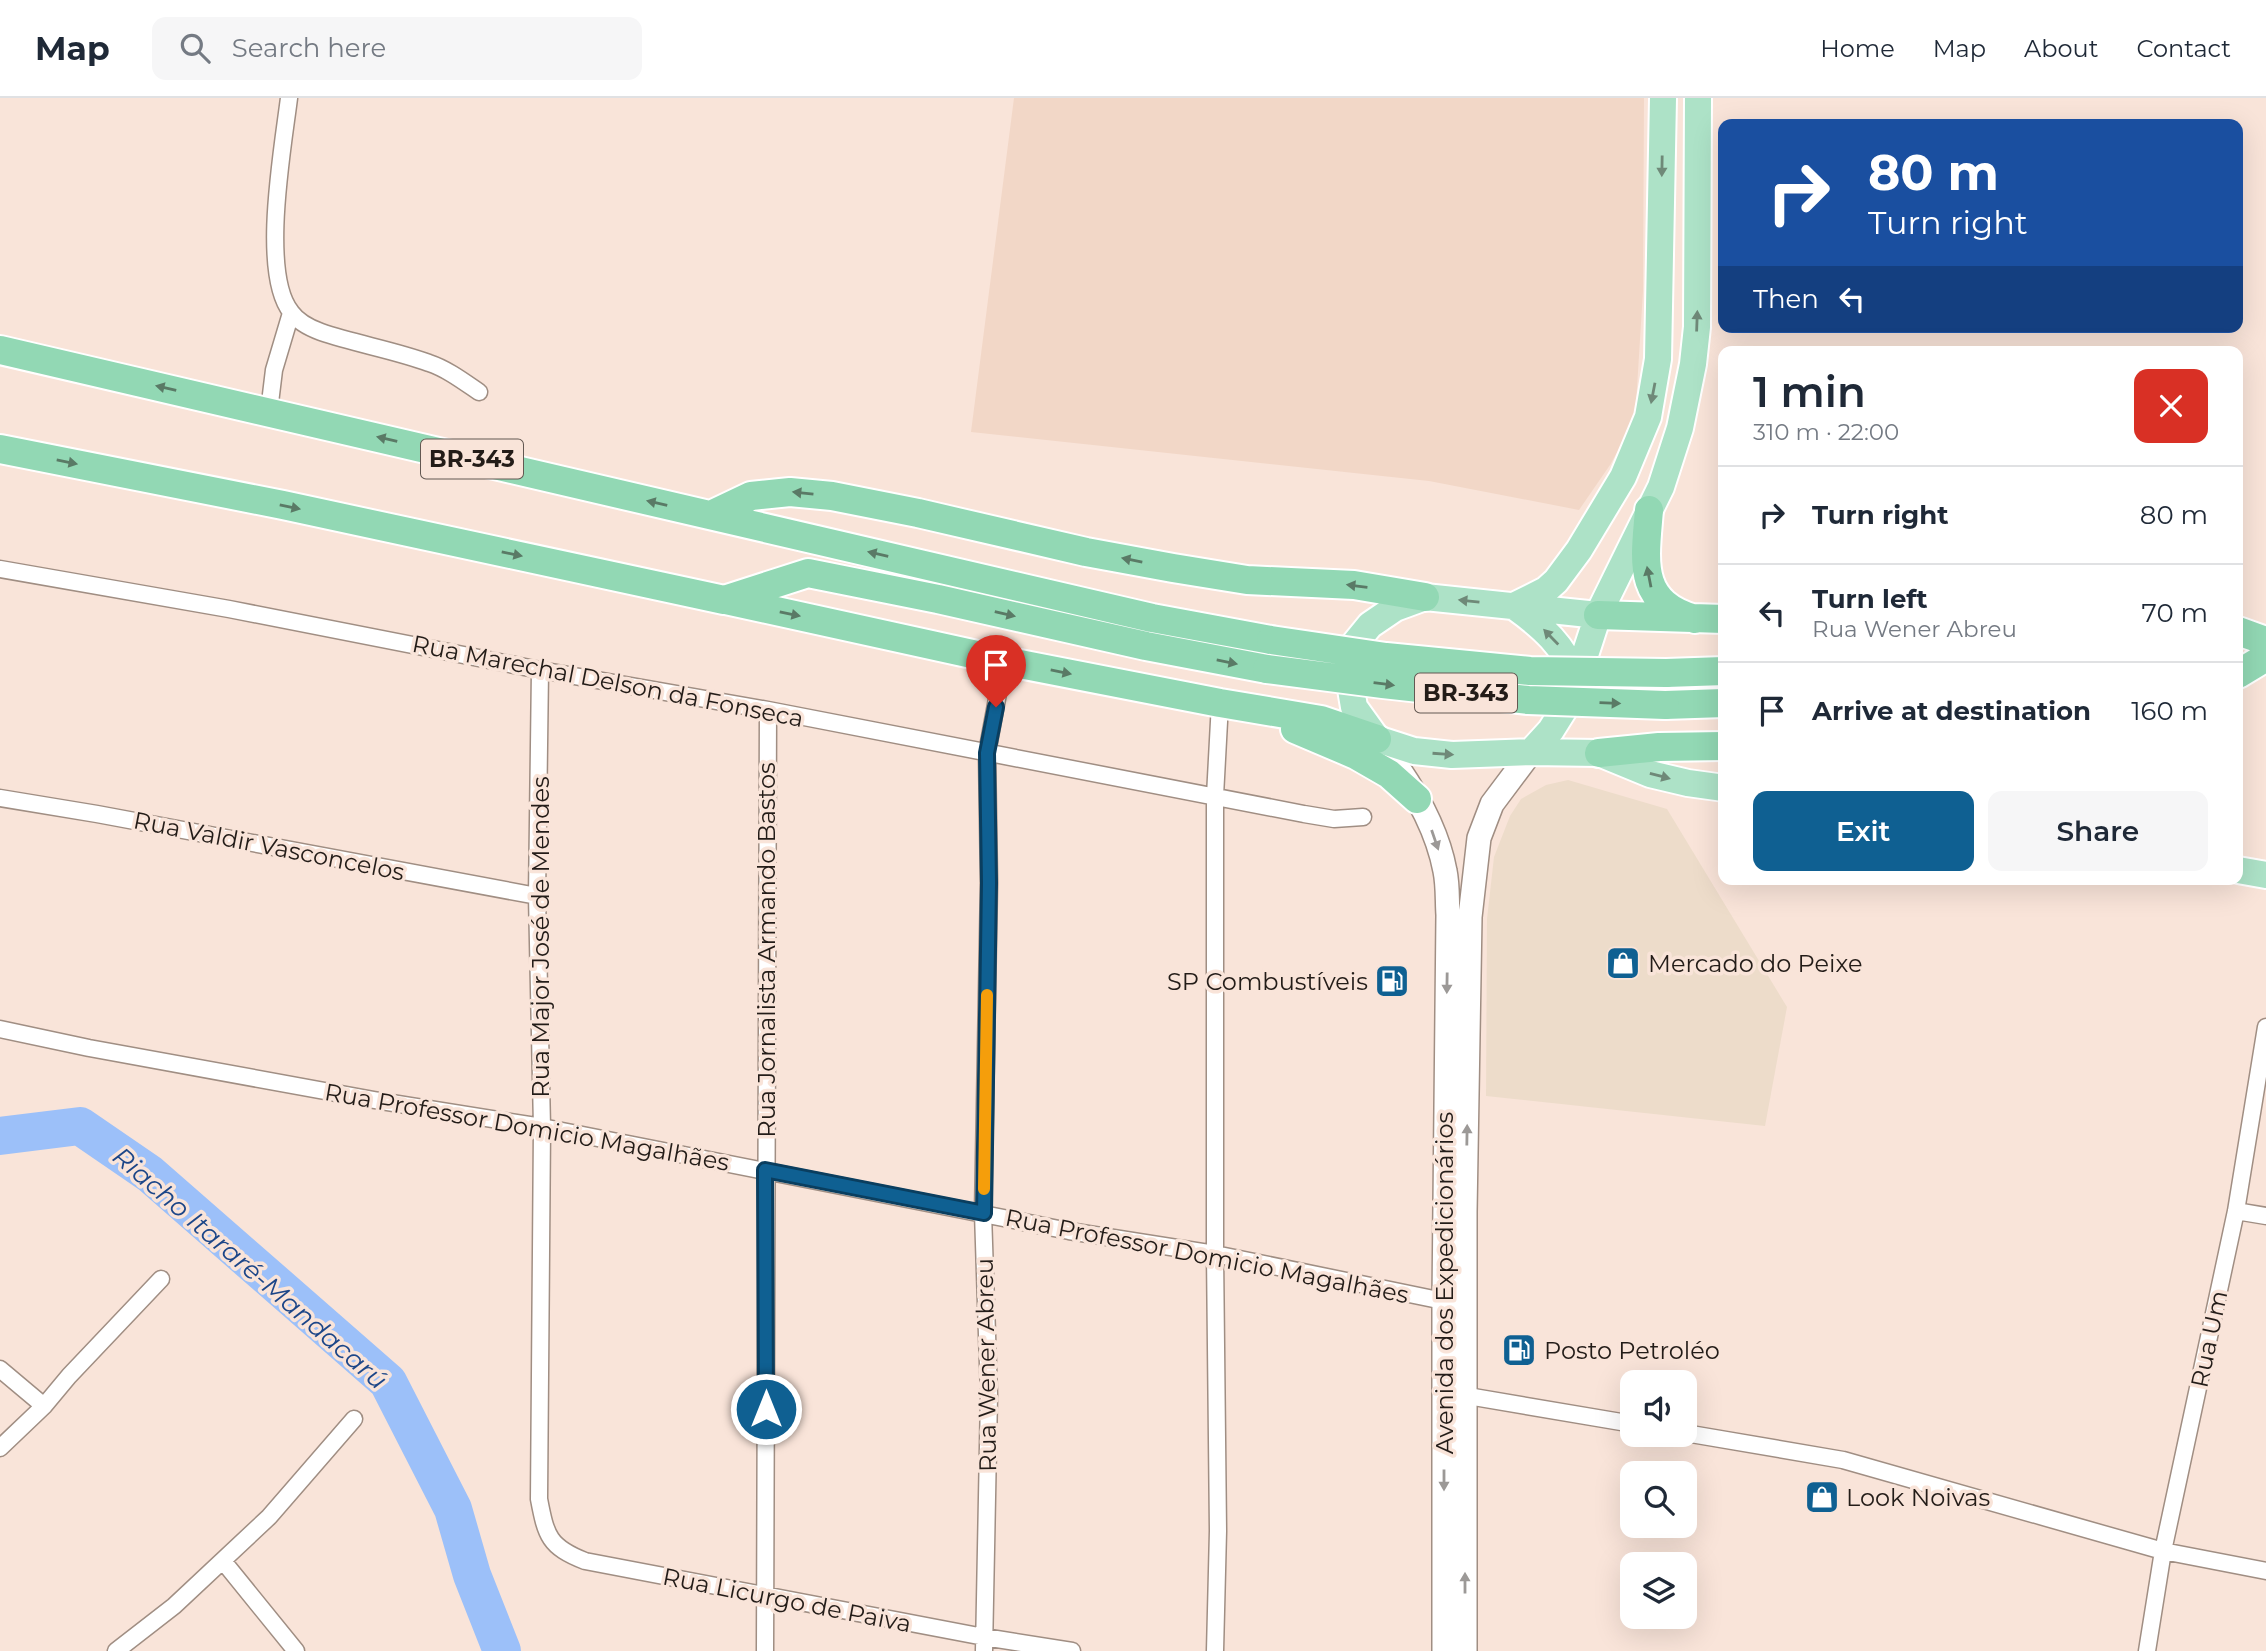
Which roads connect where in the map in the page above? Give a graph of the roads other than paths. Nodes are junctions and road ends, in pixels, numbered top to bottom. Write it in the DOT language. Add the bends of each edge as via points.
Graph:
graph roads {
  1 [pos="289,98"];
  2 [pos="1663,98"];
  3 [pos="1698,98"];
  4 [pos="291,313"];
  5 [pos="0,350"];
  6 [pos="479,392"];
  7 [pos="269,411"];
  8 [pos="0,449"];
  9 [pos="1649,510"];
  10 [pos="710,515"];
  11 [pos="0,569"];
  12 [pos="1425,597"];
  13 [pos="724,600"];
  14 [pos="1514,606"];
  15 [pos="1598,615"];
  16 [pos="1695,619"];
  17 [pos="1718,619"];
  18 [pos="2243,634"];
  19 [pos="2243,645"];
  20 [pos="2266,646"];
  21 [pos="2243,655"];
  22 [pos="2266,657"];
  23 [pos="1004,661"];
  24 [pos="540,670"];
  25 [pos="1718,671"];
  26 [pos="2243,671"];
  27 [pos="1576,678"];
  28 [pos="1718,703"];
  29 [pos="1225,704"];
  30 [pos="768,710"];
  31 [pos="1377,739"];
  32 [pos="1718,746"];
  33 [pos="1531,751"];
  34 [pos="987,753"];
  35 [pos="1599,753"];
  36 [pos="1718,787"];
  37 [pos="1215,796"];
  38 [pos="0,798"];
  39 [pos="1418,799"];
  40 [pos="1363,817"];
  41 [pos="2243,871"];
  42 [pos="2266,875"];
  43 [pos="537,896"];
  44 [pos="1459,916"];
  45 [pos="2266,1027"];
  46 [pos="0,1029"];
  47 [pos="542,1127"];
  48 [pos="765,1170"];
  49 [pos="2236,1211"];
  50 [pos="984,1213"];
  51 [pos="2266,1216"];
  52 [pos="1215,1254"];
  53 [pos="160,1279"];
  54 [pos="1455,1303"];
  55 [pos="0,1369"];
  56 [pos="1454,1393"];
  57 [pos="44,1406"];
  58 [pos="354,1419"];
  59 [pos="1620,1422"];
  60 [pos="1697,1435"];
  61 [pos="0,1448"];
  62 [pos="539,1499"];
  63 [pos="2163,1550"];
  64 [pos="223,1561"];
  65 [pos="2266,1571"];
  66 [pos="766,1596"];
  67 [pos="984,1644"];
  68 [pos="116,1651"];
  69 [pos="296,1651"];
  70 [pos="765,1651"];
  71 [pos="1072,1651"];
  72 [pos="1215,1651"];
  73 [pos="1444,1651"];
  74 [pos="1465,1651"];
  75 [pos="2147,1651"];
  1 -- 4 [label="street" via="278,174 276,236 278,282"];
  2 -- 14 [label="main road, one-way" via="1658,359 1648,417 1623,477 1579,550 1546,590"];
  9 -- 3 [label="main road, one-way" via="1679,428 1693,364"];
  4 -- 6 [label="street" via="322,332 431,363"];
  4 -- 7 [label="street" via="274,370"];
  7 -- 5 [label="highway, BR-343, one-way"];
  10 -- 7 [label="highway, BR-343, one-way"];
  8 -- 13 [label="highway, one-way"];
  9 -- 15 [label="main road"];
  16 -- 9 [label="highway, one-way" via="1662,604 1652,590 1646,554"];
  12 -- 10 [label="highway, one-way" via="1173,568 832,496 790,492 751,496"];
  25 -- 10 [label="highway, BR-343, one-way, bridge" via="1530,671 1386,657 1152,618"];
  11 -- 24 [label="street, Rua Marechal Delson da Fonseca"];
  14 -- 12 [label="main road, one-way"];
  12 -- 31 [label="main road" via="1395,608 1370,625 1352,647 1348,671 1354,707"];
  13 -- 23 [label="highway, one-way"];
  13 -- 28 [label="highway, BR-343, one-way, bridge" via="808,573 1267,669 1528,699"];
  14 -- 15 [label="main road"];
  27 -- 14 [label="main road, one-way" via="1556,640"];
  15 -- 16 [label="highway"];
  15 -- 27 [label="main road"];
  16 -- 17 [label="highway"];
  18 -- 20 [label="highway"];
  19 -- 20 [label="highway"];
  20 -- 21 [label="highway"];
  22 -- 26 [label="highway"];
  23 -- 29 [label="highway, one-way"];
  23 -- 34 [label="street, Rua Wener Abreu"];
  24 -- 30 [label="street, Rua Marechal Delson da Fonseca"];
  24 -- 43 [label="street, Rua Major José de Mendes"];
  27 -- 33 [label="main road" via="1571,698"];
  29 -- 31 [label="highway" via="1321,720"];
  29 -- 37 [label="street"];
  29 -- 39 [label="highway" via="1356,755 1389,774"];
  30 -- 34 [label="street, Rua Marechal Delson da Fonseca"];
  30 -- 48 [label="street, Rua Jornalista Armando Bastos"];
  31 -- 33 [label="main road, one-way" via="1413,751 1452,755"];
  31 -- 39 [label="main road"];
  32 -- 35 [label="highway"];
  33 -- 35 [label="main road"];
  33 -- 44 [label="main road" via="1492,804"];
  34 -- 37 [label="street, Rua Marechal Delson da Fonseca"];
  34 -- 50 [label="street, Rua Wener Abreu"];
  35 -- 36 [label="main road, one-way" via="1650,774"];
  37 -- 40 [label="street, Rua Marechal Delson da Fonseca" via="1334,819"];
  37 -- 52 [label="street"];
  38 -- 43 [label="street, Rua Valdir Vasconcelos"];
  39 -- 44 [label="main road, one-way"];
  41 -- 42 [label="main road"];
  43 -- 47 [label="street, Rua Major José de Mendes"];
  44 -- 54 [label="main road, Avenida dos Expedicionários"];
  45 -- 49 [label="street, Rua Um"];
  46 -- 47 [label="street, Rua Professor Domicio Magalhães"];
  47 -- 48 [label="street, Rua Professor Domicio Magalhães"];
  47 -- 62 [label="street, Rua Major José de Mendes"];
  48 -- 50 [label="street, Rua Professor Domicio Magalhães"];
  48 -- 66 [label="street, Rua Jornalista Armando Bastos"];
  49 -- 51 [label="street"];
  49 -- 63 [label="street, Rua Um"];
  50 -- 52 [label="street, Rua Professor Domicio Magalhães"];
  50 -- 67 [label="street, Rua Wener Abreu" via="989,1395"];
  52 -- 54 [label="street, Rua Professor Domicio Magalhães"];
  52 -- 72 [label="street" via="1219,1531"];
  53 -- 57 [label="street"];
  54 -- 56 [label="main road, Avenida dos Expedicionários"];
  55 -- 57 [label="street"];
  56 -- 59 [label="street"];
  56 -- 73 [label="main road, Avenida dos Expedicionários, one-way"];
  74 -- 56 [label="main road, Avenida dos Expedicionários, one-way"];
  57 -- 61 [label="street"];
  58 -- 64 [label="street" via="269,1517"];
  60 -- 63 [label="street" via="1843,1460"];
  62 -- 66 [label="street, Rua Licurgo de Paiva" via="545,1530 569,1555"];
  63 -- 65 [label="street"];
  63 -- 75 [label="street, Rua Um"];
  64 -- 68 [label="street"];
  64 -- 69 [label="street"];
  66 -- 67 [label="street, Rua Licurgo de Paiva"];
  66 -- 70 [label="street, Rua Jornalista Armando Bastos"];
  67 -- 71 [label="street, Rua Licurgo de Paiva"];
}
